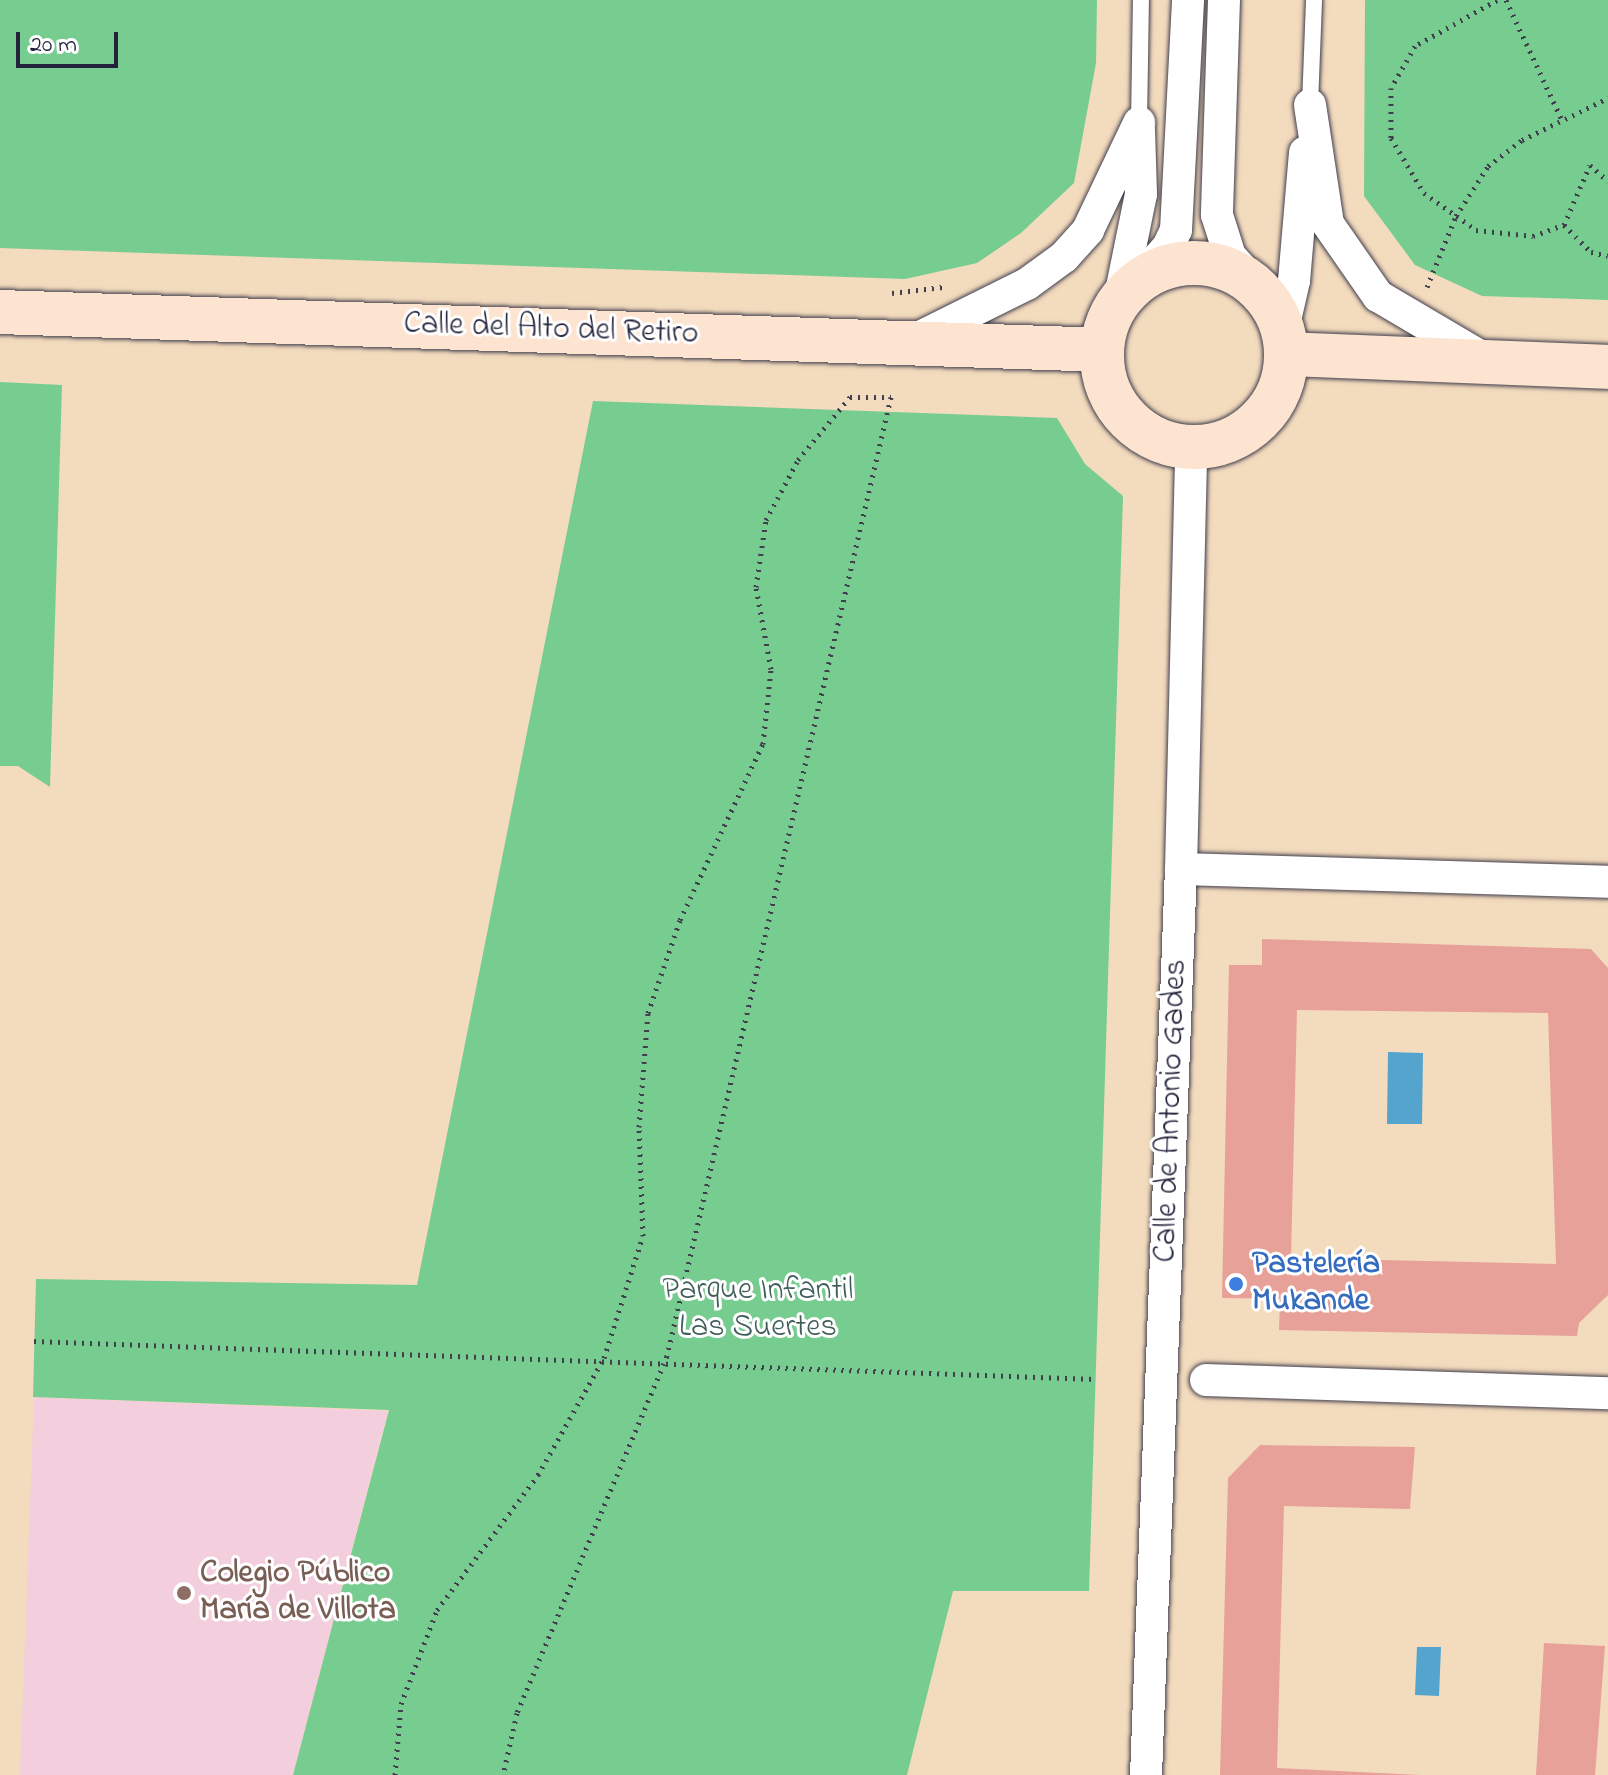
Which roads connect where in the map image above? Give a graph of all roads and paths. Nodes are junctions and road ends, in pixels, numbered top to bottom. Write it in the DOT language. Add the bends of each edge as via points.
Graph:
graph roads {
  1 [pos="1141,0"];
  2 [pos="1188,0"];
  3 [pos="1224,0"];
  4 [pos="1314,0"];
  5 [pos="1497,0"];
  6 [pos="1506,0"];
  7 [pos="1608,98"];
  8 [pos="1310,105"];
  9 [pos="1561,118"];
  10 [pos="1139,123"];
  11 [pos="1608,181"];
  12 [pos="1456,216"];
  13 [pos="1564,225"];
  14 [pos="1608,256"];
  15 [pos="1425,292"];
  16 [pos="1127,294"];
  17 [pos="0,312"];
  18 [pos="1279,327"];
  19 [pos="912,341"];
  20 [pos="1102,350"];
  21 [pos="1491,363"];
  22 [pos="1608,367"];
  23 [pos="1191,447"];
  24 [pos="1181,869"];
  25 [pos="1608,882"];
  26 [pos="34,1341"];
  27 [pos="604,1358"];
  28 [pos="665,1361"];
  29 [pos="1095,1379"];
  30 [pos="1206,1380"];
  31 [pos="1608,1393"];
  32 [pos="395,1775"];
  33 [pos="503,1775"];
  34 [pos="1146,1775"];
  1 -- 10 [label="lane"];
  2 -- 16 [label="street" via="1176,230"];
  3 -- 18 [label="street" via="1219,228 1230,256"];
  4 -- 8 [label="lane"];
  5 -- 12 [label="path" via="1415,46 1391,88 1391,138 1424,193"];
  6 -- 9 [label="path"];
  7 -- 9 [label="path"];
  8 -- 18 [label="street" via="1294,281"];
  8 -- 21 [label="street" via="1328,224 1378,296"];
  9 -- 12 [label="path" via="1488,166"];
  10 -- 16 [label="street" via="1141,194"];
  10 -- 19 [label="street" via="1088,230 1064,257 1027,284"];
  11 -- 13 [label="path" via="1590,165"];
  12 -- 13 [label="path" via="1476,230 1533,236"];
  12 -- 15 [label="path"];
  13 -- 14 [label="path" via="1591,252"];
  16 -- 18 [label="main road" via="1159,270 1188,263 1217,266 1245,277"];
  16 -- 20 [label="main road" via="1107,324"];
  17 -- 19 [label="main road, Calle del Alto del Retiro"];
  18 -- 21 [label="main road"];
  18 -- 23 [label="main road" via="1282,383 1269,410 1247,431 1220,444"];
  19 -- 20 [label="main road, Calle del Alto del Retiro"];
  20 -- 23 [label="main road" via="1105,379 1117,406 1136,428 1162,442"];
  21 -- 22 [label="main road"];
  23 -- 24 [label="street, Calle de Antonio Gades"];
  24 -- 25 [label="street"];
  24 -- 34 [label="street, Calle de Antonio Gades"];
  26 -- 27 [label="path"];
  27 -- 28 [label="path"];
  27 -- 28 [label="path" via="643,1236 639,1127 648,1013 680,920 763,744 771,669 756,587 766,520 798,460 850,397 891,397"];
  27 -- 32 [label="path" via="538,1475 437,1610 401,1704"];
  28 -- 29 [label="path"];
  28 -- 33 [label="path" via="517,1713"];
  30 -- 31 [label="street"];
}
